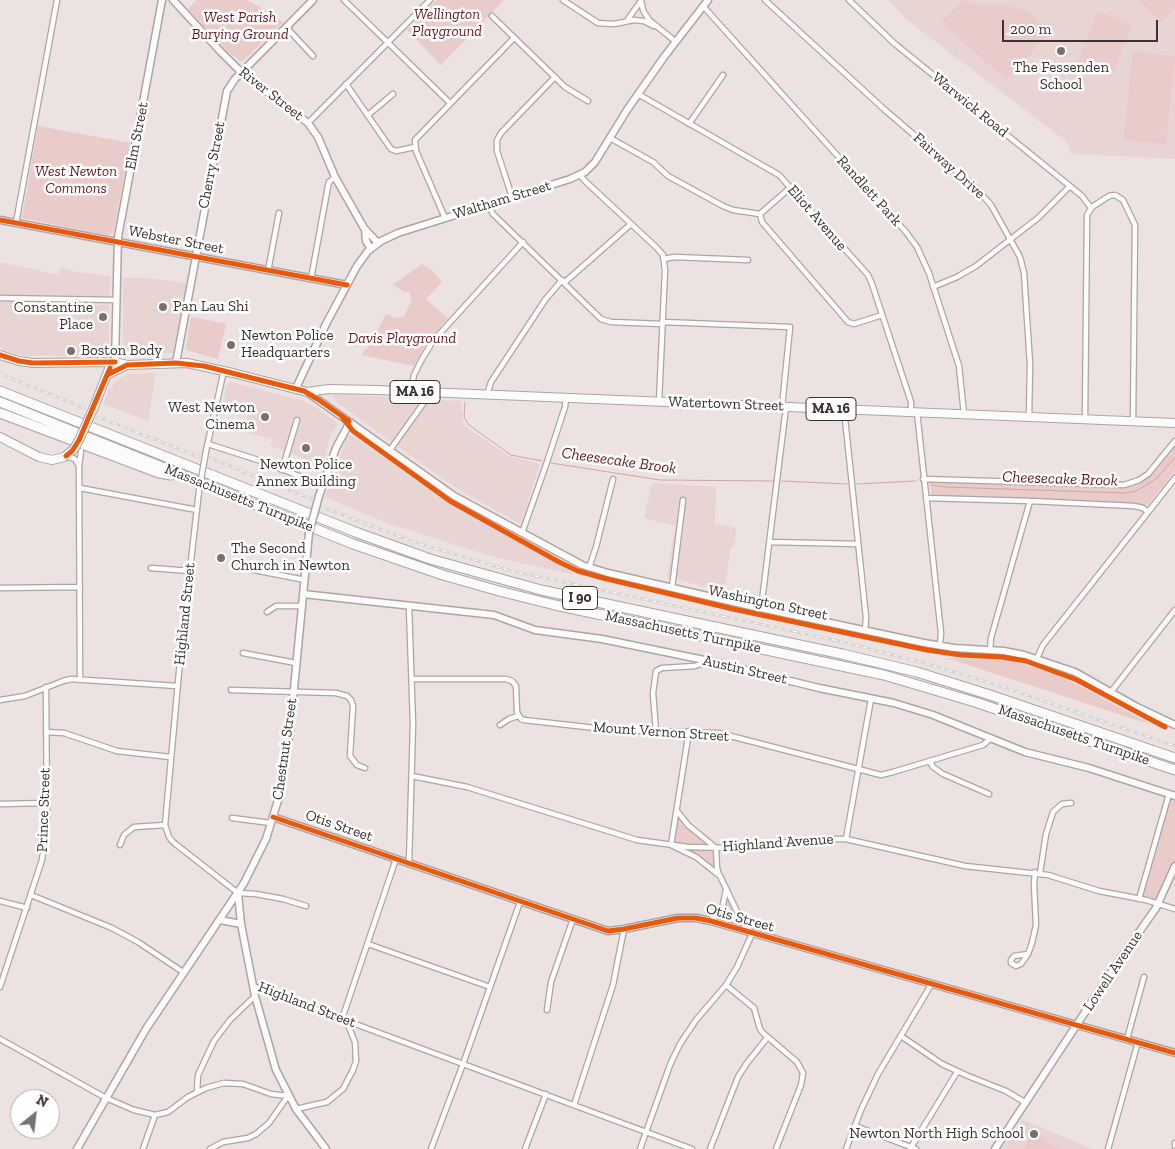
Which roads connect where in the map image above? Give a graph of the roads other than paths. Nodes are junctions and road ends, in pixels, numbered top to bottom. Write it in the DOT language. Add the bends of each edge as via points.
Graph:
graph roads {
  1 [pos="57,0"];
  2 [pos="162,0"];
  3 [pos="173,0"];
  4 [pos="313,0"];
  5 [pos="344,0"];
  6 [pos="430,0"];
  7 [pos="563,0"];
  8 [pos="641,0"];
  9 [pos="765,0"];
  10 [pos="849,0"];
  11 [pos="705,3"];
  12 [pos="492,16"];
  13 [pos="626,21"];
  14 [pos="654,26"];
  15 [pos="286,27"];
  16 [pos="514,38"];
  17 [pos="675,41"];
  18 [pos="388,43"];
  19 [pos="313,56"];
  20 [pos="242,72"];
  21 [pos="723,75"];
  22 [pos="555,77"];
  23 [pos="346,84"];
  24 [pos="393,94"];
  25 [pos="638,94"];
  26 [pos="588,101"];
  27 [pos="450,104"];
  28 [pos="368,115"];
  29 [pos="308,123"];
  30 [pos="690,124"];
  31 [pos="610,138"];
  32 [pos="415,147"];
  33 [pos="580,175"];
  34 [pos="335,177"];
  35 [pos="1070,186"];
  36 [pos="791,188"];
  37 [pos="512,197"];
  38 [pos="488,205"];
  39 [pos="1091,208"];
  40 [pos="279,213"];
  41 [pos="760,214"];
  42 [pos="445,218"];
  43 [pos="0,220"];
  44 [pos="16,223"];
  45 [pos="631,224"];
  46 [pos="364,228"];
  47 [pos="1010,239"];
  48 [pos="118,242"];
  49 [pos="523,242"];
  50 [pos="378,243"];
  51 [pos="371,249"];
  52 [pos="195,257"];
  53 [pos="664,259"];
  54 [pos="748,260"];
  55 [pos="268,271"];
  56 [pos="311,279"];
  57 [pos="564,281"];
  58 [pos="346,285"];
  59 [pos="933,287"];
  60 [pos="0,298"];
  61 [pos="116,300"];
  62 [pos="882,315"];
  63 [pos="662,323"];
  64 [pos="0,355"];
  65 [pos="115,362"];
  66 [pos="176,363"];
  67 [pos="127,365"];
  68 [pos="224,370"];
  69 [pos="107,375"];
  70 [pos="296,388"];
  71 [pos="0,391"];
  72 [pos="307,392"];
  73 [pos="410,392"];
  74 [pos="427,392"];
  75 [pos="487,395"];
  76 [pos="566,398"];
  77 [pos="0,402"];
  78 [pos="659,402"];
  79 [pos="784,407"];
  80 [pos="844,409"];
  81 [pos="914,412"];
  82 [pos="0,413"];
  83 [pos="964,414"];
  84 [pos="1029,416"];
  85 [pos="1085,419"];
  86 [pos="297,420"];
  87 [pos="1133,421"];
  88 [pos="350,422"];
  89 [pos="1175,423"];
  90 [pos="0,438"];
  91 [pos="1175,441"];
  92 [pos="208,444"];
  93 [pos="78,447"];
  94 [pos="390,450"];
  95 [pos="66,456"];
  96 [pos="79,466"];
  97 [pos="282,470"];
  98 [pos="923,478"];
  99 [pos="1175,478"];
  100 [pos="612,479"];
  101 [pos="194,480"];
  102 [pos="322,485"];
  103 [pos="80,488"];
  104 [pos="926,498"];
  105 [pos="683,500"];
  106 [pos="1030,500"];
  107 [pos="197,510"];
  108 [pos="1148,512"];
  109 [pos="522,533"];
  110 [pos="770,542"];
  111 [pos="858,544"];
  112 [pos="151,568"];
  113 [pos="589,568"];
  114 [pos="254,570"];
  115 [pos="190,571"];
  116 [pos="305,580"];
  117 [pos="80,587"];
  118 [pos="0,588"];
  119 [pos="672,588"];
  120 [pos="303,594"];
  121 [pos="302,606"];
  122 [pos="409,607"];
  123 [pos="761,609"];
  124 [pos="1175,610"];
  125 [pos="267,612"];
  126 [pos="866,631"];
  127 [pos="940,646"];
  128 [pos="990,650"];
  129 [pos="243,653"];
  130 [pos="1036,658"];
  131 [pos="709,661"];
  132 [pos="296,663"];
  133 [pos="412,679"];
  134 [pos="80,680"];
  135 [pos="177,686"];
  136 [pos="46,687"];
  137 [pos="231,690"];
  138 [pos="1111,692"];
  139 [pos="293,693"];
  140 [pos="871,699"];
  141 [pos="0,700"];
  142 [pos="518,716"];
  143 [pos="500,725"];
  144 [pos="1175,725"];
  145 [pos="689,731"];
  146 [pos="46,732"];
  147 [pos="656,732"];
  148 [pos="991,738"];
  149 [pos="170,757"];
  150 [pos="1175,758"];
  151 [pos="930,762"];
  152 [pos="365,768"];
  153 [pos="859,770"];
  154 [pos="1175,770"];
  155 [pos="412,776"];
  156 [pos="989,794"];
  157 [pos="1172,795"];
  158 [pos="46,803"];
  159 [pos="0,804"];
  160 [pos="1071,804"];
  161 [pos="677,809"];
  162 [pos="232,818"];
  163 [pos="272,820"];
  164 [pos="165,825"];
  165 [pos="846,839"];
  166 [pos="120,845"];
  167 [pos="671,845"];
  168 [pos="716,848"];
  169 [pos="396,859"];
  170 [pos="409,863"];
  171 [pos="1175,866"];
  172 [pos="1037,873"];
  173 [pos="720,876"];
  174 [pos="726,889"];
  175 [pos="238,893"];
  176 [pos="31,895"];
  177 [pos="1139,899"];
  178 [pos="0,902"];
  179 [pos="520,902"];
  180 [pos="1159,904"];
  181 [pos="306,906"];
  182 [pos="27,908"];
  183 [pos="1175,909"];
  184 [pos="573,919"];
  185 [pos="220,920"];
  186 [pos="711,922"];
  187 [pos="241,924"];
  188 [pos="624,929"];
  189 [pos="752,934"];
  190 [pos="368,944"];
  191 [pos="1028,954"];
  192 [pos="183,972"];
  193 [pos="1144,978"];
  194 [pos="726,985"];
  195 [pos="931,985"];
  196 [pos="253,986"];
  197 [pos="0,987"];
  198 [pos="490,987"];
  199 [pos="255,996"];
  200 [pos="547,1010"];
  201 [pos="342,1019"];
  202 [pos="1077,1025"];
  203 [pos="901,1036"];
  204 [pos="768,1038"];
  205 [pos="1127,1039"];
  206 [pos="0,1040"];
  207 [pos="1138,1042"];
  208 [pos="1175,1053"];
  209 [pos="463,1064"];
  210 [pos="957,1072"];
  211 [pos="197,1092"];
  212 [pos="546,1094"];
  213 [pos="288,1096"];
  214 [pos="106,1098"];
  215 [pos="1026,1103"];
  216 [pos="574,1105"];
  217 [pos="296,1109"];
  218 [pos="156,1116"];
  219 [pos="855,1126"];
  220 [pos="647,1132"];
  221 [pos="912,1148"];
  222 [pos="77,1149"];
  223 [pos="143,1149"];
  224 [pos="210,1149"];
  225 [pos="326,1149"];
  226 [pos="431,1149"];
  227 [pos="525,1149"];
  228 [pos="640,1149"];
  229 [pos="692,1149"];
  230 [pos="710,1149"];
  231 [pos="776,1149"];
  232 [pos="846,1149"];
  233 [pos="995,1149"];
  234 [pos="1108,1149"];
  1 -- 44 [label="street"];
  2 -- 48 [label="main road, Elm Street"];
  3 -- 20 [label="main road, River Street"];
  4 -- 15 [label="main road, Cherry Street"];
  5 -- 18 [label="street"];
  6 -- 18 [label="street"];
  7 -- 13 [label="street" via="598,23"];
  8 -- 13 [label="street"];
  8 -- 14 [label="street" via="645,14"];
  9 -- 47 [label="street, Fairway Drive" via="979,191"];
  10 -- 35 [label="street, Warwick Road" via="897,46"];
  11 -- 17 [label="main road, Waltham Street"];
  11 -- 59 [label="street, Randlett Park" via="906,232 922,256"];
  12 -- 16 [label="street"];
  13 -- 14 [label="street" via="640,20"];
  14 -- 17 [label="street"];
  15 -- 19 [label="street"];
  15 -- 20 [label="main road, Cherry Street"];
  16 -- 22 [label="street"];
  16 -- 27 [label="street"];
  17 -- 25 [label="main road, Waltham Street"];
  18 -- 23 [label="street"];
  18 -- 27 [label="street"];
  20 -- 29 [label="main road, River Street"];
  20 -- 52 [label="main road, Cherry Street" via="232,81 226,94"];
  21 -- 30 [label="street"];
  22 -- 26 [label="street"];
  22 -- 37 [label="street" via="497,140 496,148"];
  23 -- 28 [label="street"];
  23 -- 29 [label="street"];
  24 -- 28 [label="street"];
  25 -- 30 [label="street, Eliot Avenue"];
  25 -- 31 [label="main road, Waltham Street"];
  27 -- 32 [label="street" via="417,137"];
  28 -- 32 [label="street" via="390,149"];
  29 -- 34 [label="main road, River Street" via="318,137"];
  30 -- 36 [label="street, Eliot Avenue" via="773,171"];
  31 -- 33 [label="main road, Waltham Street" via="593,165"];
  31 -- 41 [label="street" via="653,162 668,176 723,206"];
  32 -- 42 [label="street"];
  33 -- 37 [label="main road, Waltham Street"];
  33 -- 45 [label="street"];
  34 -- 46 [label="main road, River Street"];
  34 -- 56 [label="street" via="328,186"];
  35 -- 39 [label="street, Warwick Road"];
  35 -- 47 [label="street" via="1038,218"];
  36 -- 41 [label="street"];
  36 -- 62 [label="street, Eliot Avenue" via="869,277"];
  37 -- 38 [label="main road, Waltham Street"];
  38 -- 42 [label="main road, Waltham Street"];
  38 -- 49 [label="street" via="493,214"];
  39 -- 85 [label="street" via="1087,217"];
  39 -- 87 [label="street" via="1109,196 1118,195 1135,225"];
  40 -- 55 [label="street"];
  41 -- 62 [label="street" via="762,222 848,322 854,324"];
  42 -- 50 [label="main road, Waltham Street"];
  43 -- 44 [label="main road, Webster Street"];
  44 -- 48 [label="main road, Webster Street"];
  45 -- 53 [label="street" via="659,250"];
  45 -- 57 [label="street"];
  46 -- 50 [label="main road, River Street"];
  46 -- 51 [label="main road, River Street"];
  47 -- 59 [label="street" via="968,271"];
  47 -- 84 [label="street, Fairway Drive" via="1025,277"];
  48 -- 52 [label="main road, Webster Street"];
  48 -- 61 [label="main road, Elm Street"];
  49 -- 57 [label="street"];
  49 -- 73 [label="street" via="435,339 420,361"];
  50 -- 51 [label="main road, Waltham Street"];
  51 -- 58 [label="main road, Waltham Street"];
  52 -- 55 [label="main road, Webster Street"];
  52 -- 66 [label="main road, Cherry Street"];
  53 -- 54 [label="street"];
  53 -- 63 [label="street"];
  55 -- 56 [label="main road, Webster Street"];
  56 -- 58 [label="main road, Webster Street"];
  57 -- 63 [label="street" via="604,320"];
  57 -- 75 [label="street" via="545,300 489,385"];
  58 -- 70 [label="main road, Waltham Street"];
  59 -- 83 [label="street, Randlett Park" via="959,368"];
  60 -- 61 [label="street"];
  61 -- 65 [label="main road, Elm Street"];
  62 -- 81 [label="street, Eliot Avenue"];
  63 -- 78 [label="street"];
  63 -- 79 [label="street" via="790,327"];
  64 -- 65 [label="main road, Washington Street / MA 16" via="33,363"];
  65 -- 67 [label="main road, Washington Street / MA 16"];
  65 -- 69 [label="main road"];
  66 -- 67 [label="main road, Washington Street / MA 16"];
  66 -- 68 [label="main road, Washington Street / MA 16"];
  67 -- 69 [label="main road, Washington Street / MA 16"];
  68 -- 70 [label="main road, Washington Street / MA 16"];
  68 -- 92 [label="street, Highland Street"];
  69 -- 93 [label="main road, bridge"];
  70 -- 72 [label="main road, Washington Street / MA 16"];
  71 -- 150 [label="highway, Massachusetts Turnpike / I 90" via="439,562 541,590 907,670"];
  72 -- 73 [label="main road, Watertown Street / MA 16" via="329,389"];
  72 -- 88 [label="main road, Washington Street"];
  73 -- 74 [label="main road, Watertown Street / MA 16"];
  74 -- 75 [label="main road, Watertown Street / MA 16"];
  74 -- 94 [label="street" via="425,401"];
  75 -- 76 [label="main road, Watertown Street / MA 16"];
  76 -- 78 [label="main road, Watertown Street / MA 16"];
  76 -- 109 [label="street"];
  77 -- 101 [label="highway, Massachusetts Turnpike / I 90"];
  78 -- 79 [label="main road, Watertown Street / MA 16"];
  79 -- 80 [label="main road, Watertown Street / MA 16"];
  79 -- 110 [label="street"];
  80 -- 81 [label="main road, Watertown Street / MA 16"];
  80 -- 111 [label="street"];
  81 -- 83 [label="main road, Watertown Street / MA 16"];
  81 -- 98 [label="street, Eliot Avenue"];
  82 -- 101 [label="highway" via="159,473"];
  83 -- 84 [label="main road, Watertown Street / MA 16"];
  84 -- 85 [label="main road, Watertown Street / MA 16"];
  85 -- 87 [label="main road, Watertown Street / MA 16"];
  86 -- 97 [label="street"];
  87 -- 89 [label="main road, Watertown Street / MA 16"];
  88 -- 94 [label="main road, Washington Street"];
  88 -- 102 [label="main road, Chestnut Street" via="341,436"];
  90 -- 95 [label="main road" via="46,459"];
  91 -- 98 [label="street" via="1148,474 1124,484"];
  92 -- 97 [label="street"];
  92 -- 107 [label="street, Highland Street, bridge"];
  93 -- 95 [label="main road"];
  93 -- 96 [label="street"];
  94 -- 109 [label="main road, Washington Street" via="454,496"];
  95 -- 96 [label="street"];
  96 -- 103 [label="street"];
  97 -- 102 [label="street"];
  98 -- 104 [label="street, Eliot Avenue"];
  99 -- 108 [label="street"];
  100 -- 113 [label="street"];
  101 -- 154 [label="highway, Massachusetts Turnpike / I 90" via="371,551 472,584 884,675 975,702"];
  102 -- 116 [label="main road, Chestnut Street, bridge" via="309,533"];
  103 -- 107 [label="street"];
  103 -- 117 [label="street"];
  104 -- 106 [label="street"];
  104 -- 127 [label="street, Eliot Avenue"];
  105 -- 119 [label="street"];
  106 -- 108 [label="street" via="1134,506"];
  106 -- 128 [label="street" via="990,640"];
  107 -- 115 [label="street, Highland Street"];
  108 -- 130 [label="street"];
  109 -- 113 [label="main road, Washington Street"];
  110 -- 111 [label="street"];
  110 -- 123 [label="street"];
  111 -- 126 [label="street"];
  112 -- 115 [label="street"];
  113 -- 119 [label="main road, Washington Street"];
  114 -- 116 [label="street"];
  115 -- 135 [label="street, Highland Street"];
  116 -- 120 [label="main road, Chestnut Street"];
  117 -- 118 [label="street"];
  117 -- 134 [label="street"];
  119 -- 123 [label="main road, Washington Street"];
  120 -- 121 [label="main road, Chestnut Street"];
  120 -- 122 [label="main road, Austin Street"];
  121 -- 125 [label="street" via="276,606"];
  121 -- 132 [label="main road, Chestnut Street"];
  122 -- 131 [label="main road, Austin Street" via="494,616 545,632 590,637"];
  122 -- 133 [label="street"];
  123 -- 126 [label="main road, Washington Street"];
  124 -- 138 [label="street"];
  126 -- 127 [label="main road, Washington Street"];
  127 -- 128 [label="main road, Washington Street"];
  128 -- 130 [label="main road, Washington Street"];
  129 -- 132 [label="street"];
  130 -- 138 [label="main road, Washington Street" via="1071,670"];
  131 -- 140 [label="main road, Austin Street"];
  131 -- 147 [label="street" via="656,671 653,693"];
  132 -- 139 [label="main road, Chestnut Street"];
  133 -- 142 [label="street" via="510,680 516,686"];
  133 -- 155 [label="street"];
  134 -- 135 [label="street"];
  134 -- 136 [label="street" via="63,680"];
  135 -- 149 [label="street, Highland Street"];
  136 -- 141 [label="street" via="25,696"];
  136 -- 146 [label="street, Prince Street"];
  137 -- 139 [label="street"];
  138 -- 144 [label="main road, Washington Street"];
  139 -- 152 [label="street" via="342,693 351,700 350,756 357,765"];
  139 -- 163 [label="main road, Chestnut Street" via="282,778"];
  140 -- 148 [label="main road, Austin Street" via="934,715"];
  140 -- 153 [label="street"];
  142 -- 143 [label="street"];
  142 -- 147 [label="street, Mount Vernon Street" via="524,720"];
  145 -- 147 [label="street, Mount Vernon Street"];
  145 -- 153 [label="street, Mount Vernon Street" via="728,734"];
  145 -- 161 [label="street"];
  146 -- 149 [label="street" via="64,733 117,751"];
  146 -- 158 [label="street, Prince Street"];
  148 -- 151 [label="street, Mount Vernon Street" via="984,745"];
  148 -- 157 [label="main road, Austin Street" via="1037,756 1089,768"];
  149 -- 164 [label="street, Highland Street"];
  151 -- 153 [label="street, Mount Vernon Street" via="886,774"];
  151 -- 156 [label="street" via="944,774"];
  153 -- 165 [label="street"];
  155 -- 167 [label="street, Highland Avenue" via="472,788 627,838"];
  155 -- 170 [label="street"];
  157 -- 177 [label="street"];
  158 -- 159 [label="street"];
  158 -- 176 [label="street, Prince Street" via="42,860"];
  160 -- 172 [label="street" via="1062,804 1053,812"];
  161 -- 167 [label="street"];
  161 -- 168 [label="street" via="683,820"];
  162 -- 163 [label="street"];
  163 -- 169 [label="main road, Otis Street"];
  163 -- 175 [label="main road, Chestnut Street" via="254,866"];
  164 -- 166 [label="street" via="134,828 124,834"];
  164 -- 175 [label="street" via="169,837 178,847"];
  165 -- 168 [label="street, Highland Avenue"];
  165 -- 172 [label="street, Highland Avenue" via="965,866"];
  167 -- 168 [label="street, Highland Avenue"];
  167 -- 173 [label="street" via="696,857"];
  168 -- 173 [label="street"];
  169 -- 170 [label="main road, Otis Street"];
  169 -- 190 [label="street"];
  170 -- 179 [label="main road, Otis Street"];
  171 -- 180 [label="main road, Lowell Avenue"];
  172 -- 177 [label="street, Highland Avenue"];
  172 -- 191 [label="street" via="1034,884 1036,925"];
  173 -- 174 [label="street"];
  174 -- 186 [label="street" via="722,909"];
  174 -- 189 [label="street" via="742,922"];
  175 -- 181 [label="street" via="283,899"];
  175 -- 185 [label="main road, Chestnut Street"];
  175 -- 187 [label="main road, Highland Street"];
  176 -- 182 [label="street, Prince Street"];
  176 -- 192 [label="street" via="112,928"];
  177 -- 180 [label="street, Highland Avenue"];
  178 -- 182 [label="street"];
  179 -- 184 [label="main road, Otis Street"];
  179 -- 198 [label="street"];
  180 -- 183 [label="street, Highland Avenue"];
  180 -- 202 [label="main road, Lowell Avenue"];
  182 -- 197 [label="street, Prince Street"];
  184 -- 188 [label="main road, Otis Street" via="608,931"];
  184 -- 200 [label="street" via="551,982"];
  185 -- 187 [label="main road"];
  185 -- 192 [label="main road, Chestnut Street"];
  186 -- 188 [label="main road, Otis Street" via="678,918"];
  186 -- 189 [label="main road, Otis Street"];
  187 -- 196 [label="main road, Highland Street"];
  188 -- 216 [label="street" via="613,986"];
  189 -- 194 [label="street"];
  189 -- 195 [label="main road, Otis Street"];
  190 -- 198 [label="street"];
  190 -- 201 [label="street"];
  192 -- 214 [label="main road, Chestnut Street"];
  193 -- 205 [label="street"];
  194 -- 204 [label="street" via="754,1008 760,1029"];
  194 -- 220 [label="street" via="680,1044"];
  195 -- 202 [label="main road, Otis Street"];
  195 -- 203 [label="street"];
  196 -- 199 [label="main road"];
  196 -- 201 [label="street, Highland Street"];
  198 -- 209 [label="street"];
  199 -- 211 [label="street" via="214,1041 198,1075"];
  199 -- 213 [label="main road" via="273,1062"];
  201 -- 209 [label="street, Highland Street"];
  201 -- 217 [label="street" via="352,1033 356,1051 349,1080 344,1089 327,1102"];
  202 -- 205 [label="main road, Otis Street"];
  202 -- 215 [label="main road, Lowell Avenue"];
  203 -- 210 [label="street"];
  203 -- 219 [label="street" via="878,1074"];
  204 -- 230 [label="street" via="738,1077"];
  204 -- 231 [label="street" via="796,1062 803,1073"];
  205 -- 207 [label="main road, Otis Street"];
  206 -- 214 [label="street"];
  207 -- 208 [label="main road, Otis Street"];
  207 -- 234 [label="street"];
  209 -- 212 [label="street, Highland Street"];
  209 -- 226 [label="street"];
  210 -- 215 [label="street" via="1006,1091"];
  210 -- 221 [label="street"];
  211 -- 213 [label="street" via="233,1083"];
  211 -- 218 [label="street" via="168,1112"];
  212 -- 216 [label="street, Highland Street"];
  212 -- 227 [label="street"];
  213 -- 217 [label="main road"];
  213 -- 224 [label="street" via="269,1123 256,1134 223,1142"];
  214 -- 218 [label="street"];
  214 -- 222 [label="main road, Chestnut Street"];
  215 -- 233 [label="main road, Lowell Avenue"];
  216 -- 220 [label="street, Highland Street"];
  217 -- 225 [label="main road"];
  218 -- 223 [label="street"];
  219 -- 221 [label="street"];
  219 -- 232 [label="street"];
  220 -- 228 [label="street"];
  220 -- 229 [label="street, Highland Street"];
}
